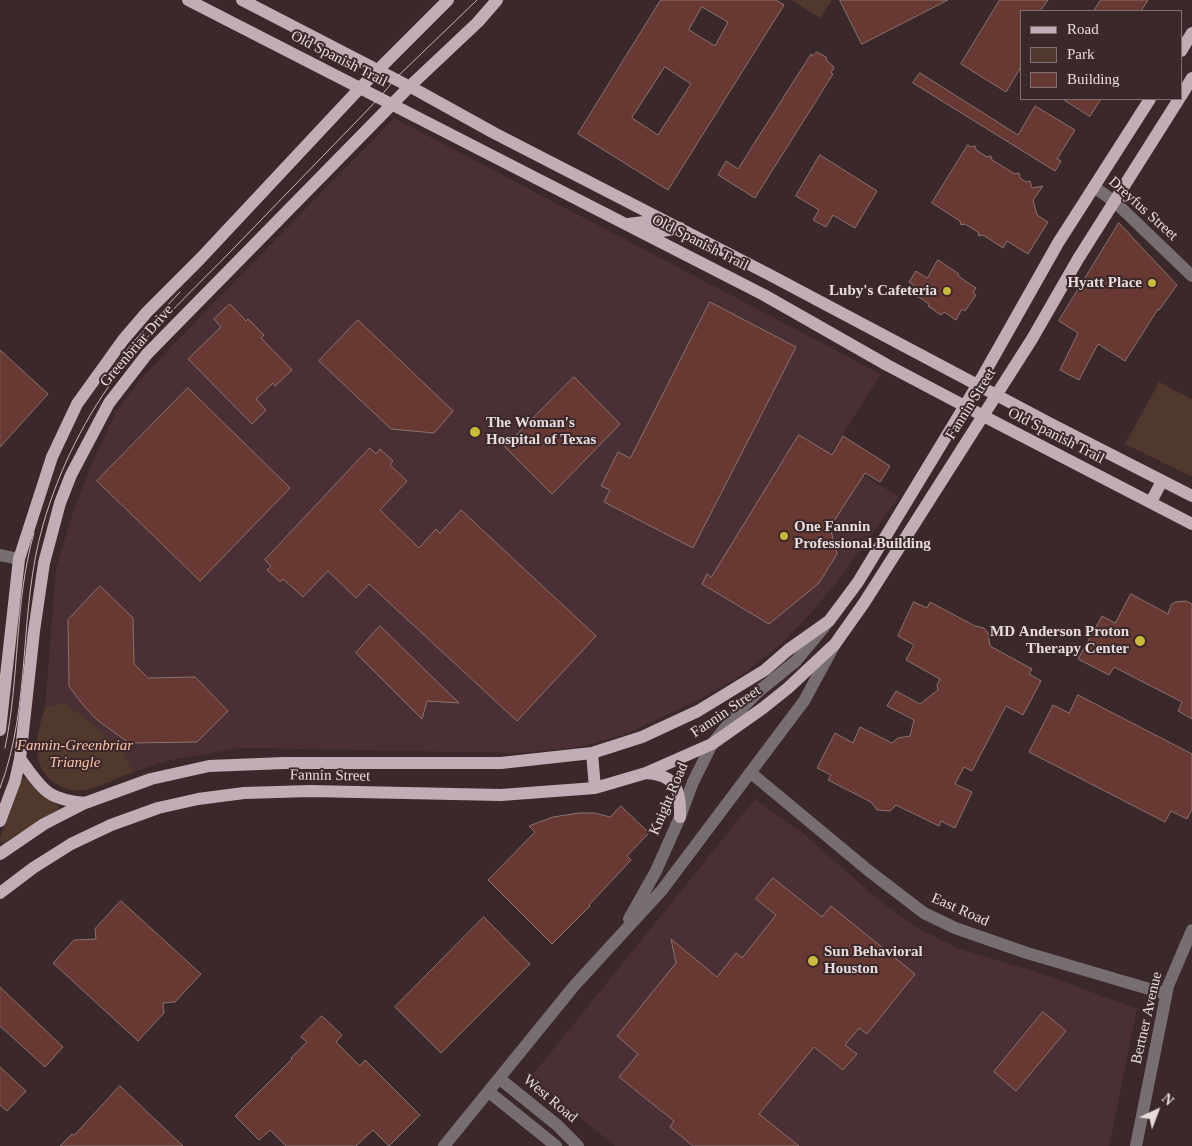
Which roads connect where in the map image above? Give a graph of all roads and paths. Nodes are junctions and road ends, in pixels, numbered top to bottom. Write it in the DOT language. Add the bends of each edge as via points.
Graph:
graph roads {
  1 [pos="188,0"];
  2 [pos="242,0"];
  3 [pos="448,0"];
  4 [pos="497,0"];
  5 [pos="1192,33"];
  6 [pos="1182,49"];
  7 [pos="377,70"];
  8 [pos="1192,78"];
  9 [pos="409,87"];
  10 [pos="360,88"];
  11 [pos="1183,94"];
  12 [pos="1149,100"];
  13 [pos="1179,100"];
  14 [pos="393,104"];
  15 [pos="494,133"];
  16 [pos="485,152"];
  17 [pos="1094,187"];
  18 [pos="607,190"];
  19 [pos="1115,202"];
  20 [pos="597,208"];
  21 [pos="628,224"];
  22 [pos="680,228"];
  23 [pos="770,275"];
  24 [pos="1192,276"];
  25 [pos="762,294"];
  26 [pos="977,385"];
  27 [pos="996,395"];
  28 [pos="964,405"];
  29 [pos="983,416"];
  30 [pos="1162,480"];
  31 [pos="1192,496"];
  32 [pos="1151,502"];
  33 [pos="1192,524"];
  34 [pos="0,555"];
  35 [pos="19,558"];
  36 [pos="869,564"];
  37 [pos="884,572"];
  38 [pos="829,621"];
  39 [pos="835,644"];
  40 [pos="0,730"];
  41 [pos="712,744"];
  42 [pos="592,753"];
  43 [pos="20,759"];
  44 [pos="646,773"];
  45 [pos="751,773"];
  46 [pos="594,788"];
  47 [pos="85,803"];
  48 [pos="680,817"];
  49 [pos="0,821"];
  50 [pos="0,854"];
  51 [pos="0,893"];
  52 [pos="1192,930"];
  53 [pos="619,938"];
  54 [pos="1166,994"];
  55 [pos="500,1078"];
  56 [pos="488,1092"];
  57 [pos="444,1146"];
  58 [pos="556,1146"];
  59 [pos="578,1146"];
  60 [pos="1136,1146"];
  1 -- 10 [label="main road, Old Spanish Trail"];
  2 -- 7 [label="main road, Old Spanish Trail"];
  3 -- 7 [label="main road, Greenbriar Drive"];
  4 -- 9 [label="main road, Greenbriar Drive"];
  5 -- 6 [label="main road"];
  7 -- 9 [label="main road, Old Spanish Trail"];
  7 -- 10 [label="main road, Greenbriar Drive"];
  8 -- 11 [label="main road, Fannin Street"];
  9 -- 14 [label="main road, Greenbriar Drive"];
  9 -- 15 [label="main road, Old Spanish Trail"];
  10 -- 14 [label="main road, Old Spanish Trail"];
  10 -- 35 [label="main road, Greenbriar Drive" via="122,340 78,404 52,457"];
  12 -- 17 [label="main road, Fannin Street"];
  13 -- 19 [label="main road, Fannin Street"];
  14 -- 16 [label="main road, Old Spanish Trail"];
  14 -- 43 [label="main road, Greenbriar Drive" via="147,354 108,403 71,475 44,563"];
  15 -- 16 [label="main road"];
  15 -- 18 [label="main road, Old Spanish Trail"];
  16 -- 20 [label="main road, Old Spanish Trail"];
  17 -- 19 [label="street, Dreyfus Street"];
  17 -- 26 [label="main road, Fannin Street" via="1058,243"];
  18 -- 20 [label="main road"];
  18 -- 22 [label="main road, Old Spanish Trail"];
  19 -- 24 [label="street, Dreyfus Street"];
  19 -- 27 [label="main road, Fannin Street"];
  20 -- 21 [label="main road, Old Spanish Trail"];
  21 -- 22 [label="main road" via="644,222 662,230"];
  21 -- 25 [label="main road, Old Spanish Trail"];
  22 -- 23 [label="main road, Old Spanish Trail"];
  23 -- 25 [label="main road"];
  23 -- 26 [label="main road, Old Spanish Trail"];
  25 -- 28 [label="main road, Old Spanish Trail"];
  26 -- 27 [label="main road, Old Spanish Trail"];
  26 -- 28 [label="main road, Fannin Street"];
  27 -- 29 [label="main road, Fannin Street"];
  27 -- 30 [label="main road, Old Spanish Trail"];
  28 -- 29 [label="main road, Old Spanish Trail"];
  28 -- 36 [label="main road, Fannin Street"];
  29 -- 32 [label="main road, Old Spanish Trail"];
  29 -- 37 [label="main road, Fannin Street"];
  30 -- 31 [label="main road, Old Spanish Trail"];
  30 -- 32 [label="main road"];
  32 -- 33 [label="main road, Old Spanish Trail"];
  34 -- 35 [label="street"];
  35 -- 40 [label="main road, Greenbriar Drive"];
  36 -- 37 [label="main road"];
  36 -- 38 [label="main road, Fannin Street"];
  37 -- 39 [label="main road, Fannin Street"];
  38 -- 41 [label="street, Knight Road" via="796,661 738,712"];
  38 -- 42 [label="main road, Fannin Street" via="764,670 698,711 642,736"];
  39 -- 41 [label="main road, Fannin Street" via="800,678"];
  39 -- 45 [label="street, Knight Road" via="804,700"];
  41 -- 44 [label="main road, Fannin Street"];
  41 -- 48 [label="street, Knight Road"];
  42 -- 46 [label="main road"];
  42 -- 47 [label="main road, Fannin Street" via="501,763 209,766 151,779"];
  43 -- 47 [label="main road" via="44,790 64,801"];
  43 -- 49 [label="main road, Greenbriar Drive"];
  44 -- 46 [label="main road, Fannin Street"];
  44 -- 48 [label="main road" via="661,774 677,789 681,798"];
  45 -- 53 [label="street, Knight Road" via="662,890"];
  45 -- 54 [label="street, East Road" via="924,913 955,928 1027,953"];
  46 -- 51 [label="main road, Fannin Street" via="501,796 310,791 244,793 198,799 158,808 111,825 72,844"];
  47 -- 50 [label="main road, Fannin Street" via="44,824"];
  48 -- 53 [label="street, Knight Road" via="656,871"];
  52 -- 54 [label="street, Bertner Avenue"];
  53 -- 55 [label="street, Knight Road" via="574,986"];
  54 -- 60 [label="street, Bertner Avenue"];
  55 -- 56 [label="street, Knight Road"];
  55 -- 59 [label="street, West Road"];
  56 -- 57 [label="street, Knight Road"];
  56 -- 58 [label="street"];
}
